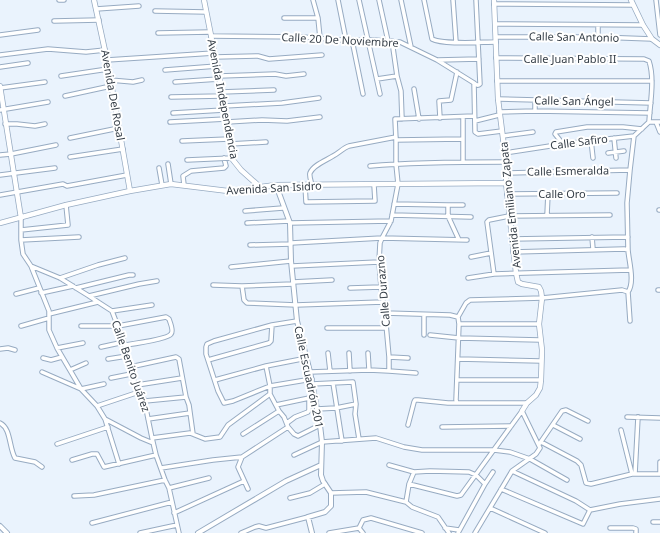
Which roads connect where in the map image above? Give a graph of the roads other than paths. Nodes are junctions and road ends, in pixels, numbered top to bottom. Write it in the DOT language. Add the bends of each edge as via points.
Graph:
graph roads {
  1 [pos="59,0"];
  2 [pos="64,0"];
  3 [pos="94,0"];
  4 [pos="204,0"];
  5 [pos="313,0"];
  6 [pos="338,0"];
  7 [pos="359,0"];
  8 [pos="379,0"];
  9 [pos="401,0"];
  10 [pos="424,0"];
  11 [pos="454,0"];
  12 [pos="476,0"];
  13 [pos="656,0"];
  14 [pos="494,2"];
  15 [pos="632,2"];
  16 [pos="138,6"];
  17 [pos="96,9"];
  18 [pos="155,11"];
  19 [pos="206,12"];
  20 [pos="284,18"];
  21 [pos="318,18"];
  22 [pos="99,20"];
  23 [pos="54,22"];
  24 [pos="495,24"];
  25 [pos="643,24"];
  26 [pos="598,25"];
  27 [pos="38,30"];
  28 [pos="158,33"];
  29 [pos="210,34"];
  30 [pos="0,35"];
  31 [pos="660,35"];
  32 [pos="598,37"];
  33 [pos="320,38"];
  34 [pos="496,39"];
  35 [pos="652,39"];
  36 [pos="346,40"];
  37 [pos="352,40"];
  38 [pos="368,40"];
  39 [pos="390,41"];
  40 [pos="456,42"];
  41 [pos="478,42"];
  42 [pos="660,44"];
  43 [pos="411,47"];
  44 [pos="105,50"];
  45 [pos="0,55"];
  46 [pos="215,55"];
  47 [pos="322,55"];
  48 [pos="496,58"];
  49 [pos="479,59"];
  50 [pos="107,60"];
  51 [pos="437,60"];
  52 [pos="28,63"];
  53 [pos="217,66"];
  54 [pos="0,67"];
  55 [pos="108,69"];
  56 [pos="164,70"];
  57 [pos="457,72"];
  58 [pos="304,74"];
  59 [pos="61,76"];
  60 [pos="397,76"];
  61 [pos="219,77"];
  62 [pos="377,79"];
  63 [pos="110,80"];
  64 [pos="142,80"];
  65 [pos="497,81"];
  66 [pos="652,81"];
  67 [pos="45,82"];
  68 [pos="175,82"];
  69 [pos="474,83"];
  70 [pos="111,86"];
  71 [pos="0,87"];
  72 [pos="414,89"];
  73 [pos="274,90"];
  74 [pos="221,94"];
  75 [pos="363,94"];
  76 [pos="380,94"];
  77 [pos="65,96"];
  78 [pos="171,97"];
  79 [pos="319,98"];
  80 [pos="498,99"];
  81 [pos="535,100"];
  82 [pos="48,102"];
  83 [pos="617,102"];
  84 [pos="651,103"];
  85 [pos="224,108"];
  86 [pos="2,110"];
  87 [pos="536,111"];
  88 [pos="619,112"];
  89 [pos="173,113"];
  90 [pos="650,113"];
  91 [pos="499,114"];
  92 [pos="474,116"];
  93 [pos="320,117"];
  94 [pos="463,117"];
  95 [pos="440,118"];
  96 [pos="402,119"];
  97 [pos="419,119"];
  98 [pos="226,120"];
  99 [pos="475,121"];
  100 [pos="170,122"];
  101 [pos="650,122"];
  102 [pos="658,122"];
  103 [pos="5,124"];
  104 [pos="45,124"];
  105 [pos="623,127"];
  106 [pos="119,128"];
  107 [pos="642,129"];
  108 [pos="533,132"];
  109 [pos="660,132"];
  110 [pos="502,134"];
  111 [pos="624,136"];
  112 [pos="634,136"];
  113 [pos="70,138"];
  114 [pos="614,138"];
  115 [pos="396,139"];
  116 [pos="463,139"];
  117 [pos="590,140"];
  118 [pos="182,141"];
  119 [pos="230,142"];
  120 [pos="266,142"];
  121 [pos="564,144"];
  122 [pos="56,145"];
  123 [pos="122,149"];
  124 [pos="624,151"];
  125 [pos="616,152"];
  126 [pos="505,153"];
  127 [pos="608,153"];
  128 [pos="10,154"];
  129 [pos="0,155"];
  130 [pos="70,157"];
  131 [pos="224,158"];
  132 [pos="232,158"];
  133 [pos="593,158"];
  134 [pos="616,158"];
  135 [pos="188,160"];
  136 [pos="463,162"];
  137 [pos="506,162"];
  138 [pos="168,164"];
  139 [pos="396,164"];
  140 [pos="370,166"];
  141 [pos="55,168"];
  142 [pos="159,168"];
  143 [pos="630,170"];
  144 [pos="14,173"];
  145 [pos="506,173"];
  146 [pos="0,175"];
  147 [pos="127,175"];
  148 [pos="506,183"];
  149 [pos="171,184"];
  150 [pos="398,184"];
  151 [pos="162,185"];
  152 [pos="276,185"];
  153 [pos="305,185"];
  154 [pos="312,185"];
  155 [pos="374,185"];
  156 [pos="184,186"];
  157 [pos="260,188"];
  158 [pos="130,191"];
  159 [pos="16,192"];
  160 [pos="507,194"];
  161 [pos="548,194"];
  162 [pos="617,194"];
  163 [pos="0,195"];
  164 [pos="394,204"];
  165 [pos="66,205"];
  166 [pos="448,205"];
  167 [pos="463,205"];
  168 [pos="283,208"];
  169 [pos="245,211"];
  170 [pos="392,215"];
  171 [pos="548,215"];
  172 [pos="610,215"];
  173 [pos="448,216"];
  174 [pos="509,216"];
  175 [pos="471,217"];
  176 [pos="21,218"];
  177 [pos="391,221"];
  178 [pos="0,222"];
  179 [pos="289,222"];
  180 [pos="247,223"];
  181 [pos="21,230"];
  182 [pos="79,237"];
  183 [pos="592,237"];
  184 [pos="628,237"];
  185 [pos="382,238"];
  186 [pos="512,239"];
  187 [pos="21,240"];
  188 [pos="459,240"];
  189 [pos="467,240"];
  190 [pos="291,244"];
  191 [pos="250,245"];
  192 [pos="593,249"];
  193 [pos="628,250"];
  194 [pos="513,252"];
  195 [pos="491,254"];
  196 [pos="471,257"];
  197 [pos="125,258"];
  198 [pos="379,262"];
  199 [pos="292,264"];
  200 [pos="31,266"];
  201 [pos="231,267"];
  202 [pos="630,270"];
  203 [pos="516,273"];
  204 [pos="494,274"];
  205 [pos="133,275"];
  206 [pos="60,278"];
  207 [pos="468,278"];
  208 [pos="332,280"];
  209 [pos="157,281"];
  210 [pos="293,283"];
  211 [pos="213,284"];
  212 [pos="242,286"];
  213 [pos="75,287"];
  214 [pos="381,287"];
  215 [pos="39,288"];
  216 [pos="350,288"];
  217 [pos="628,292"];
  218 [pos="41,293"];
  219 [pos="16,294"];
  220 [pos="89,296"];
  221 [pos="542,298"];
  222 [pos="98,302"];
  223 [pos="383,302"];
  224 [pos="152,305"];
  225 [pos="296,305"];
  226 [pos="112,311"];
  227 [pos="385,313"];
  228 [pos="424,315"];
  229 [pos="49,316"];
  230 [pos="458,317"];
  231 [pos="297,321"];
  232 [pos="630,322"];
  233 [pos="459,324"];
  234 [pos="539,324"];
  235 [pos="272,325"];
  236 [pos="21,326"];
  237 [pos="81,326"];
  238 [pos="118,326"];
  239 [pos="327,328"];
  240 [pos="386,328"];
  241 [pos="424,335"];
  242 [pos="430,335"];
  243 [pos="459,338"];
  244 [pos="540,340"];
  245 [pos="83,343"];
  246 [pos="124,344"];
  247 [pos="101,347"];
  248 [pos="0,348"];
  249 [pos="57,348"];
  250 [pos="15,350"];
  251 [pos="328,353"];
  252 [pos="350,353"];
  253 [pos="368,353"];
  254 [pos="127,356"];
  255 [pos="62,357"];
  256 [pos="388,357"];
  257 [pos="43,358"];
  258 [pos="307,358"];
  259 [pos="408,358"];
  260 [pos="108,359"];
  261 [pos="458,359"];
  262 [pos="208,360"];
  263 [pos="541,360"];
  264 [pos="86,363"];
  265 [pos="266,366"];
  266 [pos="130,367"];
  267 [pos="70,370"];
  268 [pos="369,370"];
  269 [pos="389,370"];
  270 [pos="330,371"];
  271 [pos="350,371"];
  272 [pos="42,372"];
  273 [pos="310,372"];
  274 [pos="416,373"];
  275 [pos="132,374"];
  276 [pos="111,378"];
  277 [pos="182,378"];
  278 [pos="215,380"];
  279 [pos="458,380"];
  280 [pos="542,380"];
  281 [pos="312,381"];
  282 [pos="333,383"];
  283 [pos="104,384"];
  284 [pos="137,385"];
  285 [pos="270,386"];
  286 [pos="81,389"];
  287 [pos="139,392"];
  288 [pos="270,394"];
  289 [pos="186,397"];
  290 [pos="314,397"];
  291 [pos="309,399"];
  292 [pos="145,401"];
  293 [pos="457,403"];
  294 [pos="527,403"];
  295 [pos="356,404"];
  296 [pos="97,406"];
  297 [pos="276,406"];
  298 [pos="336,408"];
  299 [pos="317,409"];
  300 [pos="279,411"];
  301 [pos="522,411"];
  302 [pos="190,413"];
  303 [pos="627,417"];
  304 [pos="638,418"];
  305 [pos="660,418"];
  306 [pos="105,419"];
  307 [pos="148,419"];
  308 [pos="588,421"];
  309 [pos="0,422"];
  310 [pos="288,425"];
  311 [pos="320,425"];
  312 [pos="408,425"];
  313 [pos="511,426"];
  314 [pos="553,426"];
  315 [pos="108,427"];
  316 [pos="442,427"];
  317 [pos="621,430"];
  318 [pos="193,434"];
  319 [pos="243,434"];
  320 [pos="359,439"];
  321 [pos="580,439"];
  322 [pos="152,441"];
  323 [pos="342,441"];
  324 [pos="322,442"];
  325 [pos="57,444"];
  326 [pos="540,444"];
  327 [pos="494,450"];
  328 [pos="156,455"];
  329 [pos="294,455"];
  330 [pos="242,457"];
  331 [pos="530,459"];
  332 [pos="72,460"];
  333 [pos="660,462"];
  334 [pos="119,464"];
  335 [pos="321,465"];
  336 [pos="389,465"];
  337 [pos="42,467"];
  338 [pos="161,468"];
  339 [pos="512,471"];
  340 [pos="414,472"];
  341 [pos="492,472"];
  342 [pos="634,474"];
  343 [pos="660,474"];
  344 [pos="476,475"];
  345 [pos="209,478"];
  346 [pos="165,480"];
  347 [pos="567,480"];
  348 [pos="244,481"];
  349 [pos="325,484"];
  350 [pos="409,484"];
  351 [pos="485,484"];
  352 [pos="169,488"];
  353 [pos="248,489"];
  354 [pos="501,489"];
  355 [pos="331,493"];
  356 [pos="74,496"];
  357 [pos="290,498"];
  358 [pos="660,499"];
  359 [pos="172,502"];
  360 [pos="406,502"];
  361 [pos="490,508"];
  362 [pos="590,510"];
  363 [pos="174,513"];
  364 [pos="308,517"];
  365 [pos="92,522"];
  366 [pos="653,522"];
  367 [pos="660,522"];
  368 [pos="177,525"];
  369 [pos="0,526"];
  370 [pos="266,528"];
  371 [pos="359,528"];
  372 [pos="445,528"];
  373 [pos="610,528"];
  374 [pos="458,531"];
  375 [pos="7,533"];
  376 [pos="140,533"];
  377 [pos="179,533"];
  378 [pos="198,533"];
  379 [pos="242,533"];
  380 [pos="264,533"];
  381 [pos="312,533"];
  382 [pos="329,533"];
  383 [pos="363,533"];
  384 [pos="422,533"];
  385 [pos="448,533"];
  386 [pos="475,533"];
  387 [pos="545,533"];
  388 [pos="636,533"];
  1 -- 2 [label="street"];
  3 -- 17 [label="main road, Avenida Del Rosal"];
  4 -- 19 [label="main road, Avenida Independencia"];
  5 -- 21 [label="street"];
  6 -- 36 [label="street"];
  7 -- 38 [label="street"];
  8 -- 39 [label="street"];
  9 -- 43 [label="street"];
  10 -- 40 [label="street, Calle San Antonio" via="432,39"];
  11 -- 40 [label="street"];
  12 -- 41 [label="street"];
  13 -- 31 [label="street"];
  14 -- 15 [label="street"];
  14 -- 24 [label="main road, Avenida Emiliano Zapata"];
  15 -- 25 [label="main road"];
  16 -- 17 [label="street"];
  17 -- 22 [label="main road, Avenida Del Rosal"];
  18 -- 19 [label="street"];
  19 -- 29 [label="main road, Avenida Independencia"];
  20 -- 21 [label="street"];
  21 -- 33 [label="street"];
  22 -- 23 [label="street"];
  22 -- 44 [label="main road, Avenida Del Rosal"];
  24 -- 26 [label="street"];
  24 -- 34 [label="main road, Avenida Emiliano Zapata"];
  25 -- 26 [label="street"];
  25 -- 35 [label="main road"];
  26 -- 32 [label="street"];
  27 -- 30 [label="street"];
  28 -- 29 [label="street, Calle 20 De Noviembre"];
  29 -- 33 [label="street, Calle 20 De Noviembre"];
  29 -- 46 [label="main road, Avenida Independencia"];
  32 -- 34 [label="street, Calle San Antonio"];
  32 -- 35 [label="street, Calle San Antonio"];
  33 -- 36 [label="street, Calle 20 De Noviembre"];
  34 -- 41 [label="street, Calle San Antonio"];
  34 -- 48 [label="main road, Avenida Emiliano Zapata"];
  35 -- 42 [label="main road"];
  36 -- 37 [label="street, Calle 20 De Noviembre"];
  37 -- 38 [label="street, Calle 20 De Noviembre"];
  37 -- 75 [label="street"];
  38 -- 39 [label="street, Calle 20 De Noviembre"];
  38 -- 62 [label="street"];
  39 -- 43 [label="street, Calle 20 De Noviembre"];
  39 -- 60 [label="street"];
  40 -- 41 [label="street, Calle San Antonio"];
  41 -- 49 [label="street"];
  43 -- 51 [label="street, Calle 20 De Noviembre"];
  44 -- 45 [label="street" via="86,52 48,49"];
  44 -- 50 [label="main road, Avenida Del Rosal"];
  46 -- 47 [label="street" via="258,56 270,59"];
  46 -- 50 [label="street"];
  46 -- 53 [label="main road, Avenida Independencia"];
  48 -- 65 [label="main road, Avenida Emiliano Zapata"];
  48 -- 66 [label="street, Calle Juan Pablo II" via="644,59 649,61"];
  49 -- 51 [label="street"];
  49 -- 69 [label="street" via="480,84"];
  50 -- 55 [label="main road, Avenida Del Rosal"];
  51 -- 57 [label="street, Calle 20 De Noviembre"];
  52 -- 54 [label="street"];
  53 -- 56 [label="street"];
  53 -- 61 [label="main road, Avenida Independencia"];
  55 -- 59 [label="street"];
  55 -- 63 [label="main road, Avenida Del Rosal"];
  57 -- 69 [label="street, Calle 20 De Noviembre"];
  57 -- 95 [label="street" via="451,100 438,101"];
  58 -- 61 [label="street"];
  60 -- 62 [label="street"];
  60 -- 96 [label="street" via="401,91"];
  61 -- 68 [label="street"];
  61 -- 74 [label="main road, Avenida Independencia"];
  62 -- 76 [label="street"];
  63 -- 64 [label="street"];
  63 -- 70 [label="main road, Avenida Del Rosal"];
  65 -- 66 [label="street"];
  65 -- 80 [label="main road, Avenida Emiliano Zapata"];
  66 -- 84 [label="street"];
  67 -- 71 [label="street"];
  69 -- 92 [label="street"];
  70 -- 77 [label="street"];
  70 -- 106 [label="main road, Avenida Del Rosal"];
  71 -- 86 [label="main road"];
  72 -- 97 [label="street"];
  73 -- 74 [label="street"];
  74 -- 78 [label="street"];
  74 -- 85 [label="main road, Avenida Independencia"];
  79 -- 85 [label="street"];
  80 -- 81 [label="street, Calle San Ángel"];
  80 -- 91 [label="main road, Avenida Emiliano Zapata"];
  81 -- 83 [label="street, Calle San Ángel"];
  81 -- 87 [label="street"];
  82 -- 86 [label="street"];
  83 -- 84 [label="street, Calle San Ángel"];
  83 -- 88 [label="street"];
  84 -- 90 [label="street"];
  85 -- 89 [label="street"];
  85 -- 98 [label="main road, Avenida Independencia"];
  86 -- 103 [label="main road"];
  87 -- 88 [label="street"];
  87 -- 91 [label="street"];
  88 -- 90 [label="street"];
  90 -- 101 [label="street"];
  91 -- 99 [label="street"];
  91 -- 110 [label="main road, Avenida Emiliano Zapata"];
  92 -- 94 [label="street"];
  92 -- 99 [label="street"];
  93 -- 98 [label="street" via="287,121"];
  94 -- 95 [label="street"];
  94 -- 116 [label="street"];
  95 -- 97 [label="street"];
  96 -- 97 [label="street"];
  96 -- 115 [label="street, Calle Durazno" via="395,119"];
  98 -- 100 [label="street"];
  98 -- 119 [label="main road, Avenida Independencia"];
  99 -- 110 [label="street" via="475,132 478,134"];
  101 -- 102 [label="street"];
  101 -- 107 [label="street"];
  102 -- 109 [label="street"];
  103 -- 104 [label="street"];
  103 -- 128 [label="main road"];
  105 -- 107 [label="street"];
  105 -- 111 [label="street"];
  105 -- 121 [label="street" via="587,127 556,132"];
  106 -- 113 [label="street"];
  106 -- 123 [label="main road, Avenida Del Rosal"];
  107 -- 112 [label="street"];
  108 -- 110 [label="street"];
  110 -- 126 [label="main road, Avenida Emiliano Zapata"];
  111 -- 112 [label="street, Calle Safiro"];
  111 -- 114 [label="street, Calle Safiro"];
  112 -- 143 [label="street"];
  114 -- 117 [label="street, Calle Safiro"];
  114 -- 125 [label="street"];
  115 -- 116 [label="street"];
  115 -- 139 [label="street, Calle Durazno"];
  115 -- 154 [label="street" via="345,147 311,170"];
  116 -- 136 [label="street"];
  117 -- 121 [label="street, Calle Safiro"];
  117 -- 133 [label="street"];
  118 -- 119 [label="street"];
  119 -- 120 [label="street"];
  119 -- 132 [label="main road, Avenida Independencia"];
  121 -- 126 [label="street, Calle Safiro"];
  122 -- 128 [label="street"];
  123 -- 130 [label="street"];
  123 -- 147 [label="main road, Avenida Del Rosal"];
  124 -- 125 [label="street"];
  125 -- 127 [label="street"];
  125 -- 134 [label="street"];
  126 -- 137 [label="main road, Avenida Emiliano Zapata"];
  128 -- 129 [label="street"];
  128 -- 144 [label="main road"];
  131 -- 132 [label="street"];
  131 -- 135 [label="street"];
  131 -- 156 [label="street" via="224,168 191,171 183,176"];
  132 -- 157 [label="main road, Avenida Independencia"];
  136 -- 137 [label="street"];
  136 -- 139 [label="street"];
  137 -- 145 [label="main road, Avenida Emiliano Zapata"];
  138 -- 149 [label="street"];
  139 -- 140 [label="street"];
  139 -- 150 [label="street, Calle Durazno"];
  141 -- 144 [label="street"];
  142 -- 151 [label="street"];
  143 -- 145 [label="street, Calle Esmeralda"];
  143 -- 184 [label="street" via="627,203"];
  144 -- 146 [label="street"];
  144 -- 159 [label="main road"];
  145 -- 148 [label="main road, Avenida Emiliano Zapata"];
  147 -- 158 [label="main road, Avenida Del Rosal"];
  147 -- 159 [label="street"];
  148 -- 150 [label="main road, Avenida San Isidro"];
  148 -- 160 [label="main road, Avenida Emiliano Zapata"];
  149 -- 151 [label="main road, Avenida San Isidro"];
  149 -- 156 [label="main road, Avenida San Isidro"];
  150 -- 155 [label="main road, Avenida San Isidro"];
  150 -- 164 [label="street, Calle Durazno"];
  151 -- 158 [label="main road, Avenida San Isidro"];
  152 -- 153 [label="main road, Avenida San Isidro"];
  152 -- 157 [label="main road, Avenida San Isidro"];
  152 -- 168 [label="street, Calle Escuadrón 201"];
  153 -- 154 [label="main road, Avenida San Isidro"];
  153 -- 155 [label="street" via="306,202 375,201"];
  154 -- 155 [label="main road, Avenida San Isidro"];
  156 -- 157 [label="main road, Avenida San Isidro" via="228,191"];
  158 -- 165 [label="main road, Avenida San Isidro"];
  159 -- 163 [label="street"];
  159 -- 176 [label="main road"];
  160 -- 161 [label="street, Calle Oro"];
  160 -- 174 [label="main road, Avenida Emiliano Zapata"];
  161 -- 162 [label="street, Calle Oro"];
  161 -- 171 [label="street"];
  164 -- 166 [label="street"];
  164 -- 170 [label="street, Calle Durazno"];
  165 -- 176 [label="main road, Avenida San Isidro"];
  165 -- 181 [label="street" via="68,225"];
  166 -- 167 [label="street"];
  166 -- 173 [label="street"];
  168 -- 169 [label="street"];
  168 -- 179 [label="street, Calle Escuadrón 201"];
  170 -- 173 [label="street"];
  170 -- 177 [label="street, Calle Durazno"];
  171 -- 172 [label="street"];
  171 -- 174 [label="street"];
  173 -- 175 [label="street"];
  173 -- 188 [label="street"];
  174 -- 186 [label="main road, Avenida Emiliano Zapata"];
  174 -- 195 [label="street" via="487,222"];
  176 -- 178 [label="main road, Avenida San Isidro"];
  176 -- 181 [label="street"];
  177 -- 179 [label="street"];
  177 -- 185 [label="street, Calle Durazno"];
  179 -- 180 [label="street"];
  179 -- 190 [label="street, Calle Escuadrón 201"];
  181 -- 187 [label="street"];
  182 -- 187 [label="street"];
  183 -- 184 [label="street"];
  183 -- 186 [label="street"];
  183 -- 192 [label="street"];
  184 -- 193 [label="street"];
  185 -- 188 [label="street"];
  185 -- 190 [label="street"];
  185 -- 198 [label="street, Calle Durazno"];
  186 -- 194 [label="main road, Avenida Emiliano Zapata"];
  187 -- 200 [label="street" via="23,254"];
  188 -- 189 [label="street"];
  190 -- 191 [label="street"];
  190 -- 199 [label="street, Calle Escuadrón 201"];
  192 -- 193 [label="street"];
  192 -- 194 [label="street"];
  193 -- 202 [label="street"];
  194 -- 203 [label="main road, Avenida Emiliano Zapata"];
  195 -- 196 [label="street"];
  195 -- 204 [label="street"];
  197 -- 206 [label="street"];
  198 -- 199 [label="street"];
  198 -- 214 [label="street, Calle Durazno"];
  199 -- 201 [label="street"];
  199 -- 210 [label="street, Calle Escuadrón 201"];
  200 -- 206 [label="street, Calle Benito Juárez"];
  200 -- 215 [label="street"];
  202 -- 203 [label="street"];
  202 -- 217 [label="street" via="631,287"];
  203 -- 204 [label="street"];
  203 -- 221 [label="main road, Avenida Emiliano Zapata" via="518,282 539,287"];
  204 -- 207 [label="street"];
  205 -- 213 [label="street"];
  206 -- 213 [label="street, Calle Benito Juárez"];
  208 -- 210 [label="street"];
  209 -- 220 [label="street"];
  210 -- 212 [label="street"];
  210 -- 225 [label="street, Calle Escuadrón 201"];
  211 -- 212 [label="street"];
  212 -- 225 [label="street" via="244,300 247,303"];
  213 -- 218 [label="street"];
  213 -- 220 [label="street, Calle Benito Juárez"];
  214 -- 216 [label="street"];
  214 -- 223 [label="street, Calle Durazno"];
  215 -- 218 [label="street"];
  215 -- 219 [label="street"];
  217 -- 221 [label="street" via="622,290"];
  217 -- 232 [label="street"];
  218 -- 229 [label="street"];
  220 -- 222 [label="street, Calle Benito Juárez"];
  221 -- 230 [label="street" via="470,300"];
  221 -- 234 [label="main road"];
  222 -- 226 [label="street, Calle Benito Juárez"];
  222 -- 229 [label="street"];
  223 -- 225 [label="street"];
  223 -- 227 [label="street, Calle Durazno"];
  224 -- 226 [label="street"];
  225 -- 231 [label="street, Calle Escuadrón 201"];
  226 -- 238 [label="street, Calle Benito Juárez"];
  227 -- 228 [label="street"];
  227 -- 240 [label="street, Calle Durazno"];
  228 -- 230 [label="street"];
  228 -- 241 [label="street"];
  229 -- 236 [label="street"];
  229 -- 249 [label="street" via="49,330"];
  230 -- 233 [label="street"];
  231 -- 235 [label="street"];
  231 -- 258 [label="street, Calle Escuadrón 201"];
  233 -- 234 [label="street"];
  233 -- 243 [label="street"];
  234 -- 244 [label="main road"];
  235 -- 262 [label="street" via="271,341 268,343"];
  235 -- 262 [label="street" via="207,344"];
  237 -- 238 [label="street"];
  238 -- 246 [label="street, Calle Benito Juárez"];
  238 -- 246 [label="street" via="169,318 172,331 170,335"];
  239 -- 240 [label="street"];
  240 -- 256 [label="street, Calle Durazno"];
  242 -- 243 [label="street"];
  243 -- 244 [label="street"];
  243 -- 261 [label="street"];
  244 -- 263 [label="main road"];
  245 -- 249 [label="street"];
  246 -- 247 [label="street"];
  246 -- 254 [label="street, Calle Benito Juárez"];
  248 -- 250 [label="street"];
  249 -- 255 [label="street"];
  251 -- 270 [label="street"];
  252 -- 271 [label="street"];
  253 -- 268 [label="street"];
  254 -- 260 [label="street"];
  254 -- 266 [label="street, Calle Benito Juárez"];
  255 -- 257 [label="street" via="51,360"];
  255 -- 267 [label="street"];
  256 -- 259 [label="street"];
  256 -- 269 [label="street, Calle Durazno"];
  258 -- 265 [label="street"];
  258 -- 273 [label="street, Calle Escuadrón 201"];
  261 -- 263 [label="street"];
  261 -- 279 [label="street"];
  262 -- 278 [label="street"];
  263 -- 280 [label="main road"];
  264 -- 267 [label="street"];
  265 -- 278 [label="street"];
  265 -- 285 [label="street"];
  266 -- 275 [label="street, Calle Benito Juárez"];
  266 -- 277 [label="street" via="176,357 179,359"];
  267 -- 286 [label="street"];
  268 -- 269 [label="street"];
  268 -- 271 [label="street"];
  269 -- 274 [label="street"];
  270 -- 271 [label="street"];
  270 -- 273 [label="street"];
  272 -- 286 [label="street"];
  273 -- 281 [label="street, Calle Escuadrón 201"];
  275 -- 276 [label="street"];
  275 -- 284 [label="street, Calle Benito Juárez"];
  277 -- 284 [label="street"];
  277 -- 289 [label="street"];
  278 -- 285 [label="street" via="224,403"];
  279 -- 280 [label="street"];
  279 -- 293 [label="street"];
  280 -- 294 [label="main road" via="536,395"];
  281 -- 282 [label="street"];
  281 -- 285 [label="street"];
  281 -- 290 [label="street, Calle Escuadrón 201"];
  282 -- 295 [label="street" via="353,382"];
  282 -- 298 [label="street"];
  283 -- 286 [label="street"];
  284 -- 287 [label="street, Calle Benito Juárez"];
  285 -- 288 [label="street"];
  286 -- 296 [label="street"];
  287 -- 292 [label="street, Calle Benito Juárez"];
  287 -- 296 [label="street"];
  288 -- 297 [label="street"];
  288 -- 318 [label="street" via="228,425 220,437 205,439"];
  289 -- 292 [label="street"];
  289 -- 302 [label="street"];
  290 -- 291 [label="street"];
  290 -- 299 [label="street, Calle Escuadrón 201"];
  291 -- 297 [label="street"];
  291 -- 310 [label="street" via="308,412 295,417"];
  292 -- 307 [label="street, Calle Benito Juárez"];
  293 -- 294 [label="street"];
  293 -- 312 [label="street" via="415,400"];
  294 -- 301 [label="main road"];
  295 -- 298 [label="street"];
  295 -- 320 [label="street"];
  296 -- 306 [label="street"];
  297 -- 300 [label="street"];
  298 -- 299 [label="street"];
  298 -- 323 [label="street"];
  299 -- 311 [label="street, Calle Escuadrón 201"];
  300 -- 310 [label="street"];
  300 -- 319 [label="street"];
  301 -- 313 [label="street"];
  301 -- 326 [label="street"];
  302 -- 307 [label="street"];
  302 -- 318 [label="street"];
  303 -- 304 [label="street"];
  304 -- 305 [label="street"];
  304 -- 342 [label="street"];
  306 -- 315 [label="street"];
  306 -- 322 [label="street"];
  307 -- 322 [label="street, Calle Benito Juárez"];
  308 -- 314 [label="street" via="566,410 562,411"];
  309 -- 337 [label="street" via="6,427 16,458 35,462"];
  310 -- 311 [label="street" via="298,436"];
  310 -- 330 [label="street"];
  311 -- 324 [label="street, Calle Escuadrón 201"];
  313 -- 316 [label="street"];
  313 -- 327 [label="street"];
  314 -- 321 [label="street"];
  314 -- 326 [label="street"];
  315 -- 325 [label="street"];
  315 -- 334 [label="street"];
  317 -- 342 [label="street"];
  318 -- 322 [label="street"];
  320 -- 323 [label="street"];
  320 -- 327 [label="street" via="376,438 422,450"];
  322 -- 328 [label="street, Calle Benito Juárez"];
  323 -- 324 [label="street"];
  324 -- 329 [label="street"];
  324 -- 335 [label="street, Calle Escuadrón 201"];
  326 -- 331 [label="street" via="536,454"];
  326 -- 342 [label="street" via="577,461 586,483"];
  327 -- 331 [label="street"];
  327 -- 344 [label="street"];
  328 -- 334 [label="street"];
  328 -- 338 [label="street, Calle Benito Juárez"];
  330 -- 338 [label="street"];
  330 -- 348 [label="street" via="238,467"];
  331 -- 339 [label="street"];
  331 -- 347 [label="street"];
  332 -- 334 [label="street" via="97,454 104,467"];
  333 -- 343 [label="street"];
  335 -- 349 [label="street, Calle Escuadrón 201" via="320,474"];
  335 -- 378 [label="street" via="286,481"];
  336 -- 340 [label="street"];
  338 -- 346 [label="street, Calle Benito Juárez"];
  339 -- 354 [label="street"];
  339 -- 362 [label="street"];
  340 -- 344 [label="street" via="468,472"];
  340 -- 350 [label="street"];
  341 -- 351 [label="street"];
  342 -- 343 [label="street"];
  344 -- 350 [label="street" via="461,495 457,496"];
  344 -- 351 [label="street"];
  345 -- 352 [label="street"];
  346 -- 352 [label="street, Calle Benito Juárez"];
  346 -- 356 [label="street" via="94,495"];
  348 -- 353 [label="street"];
  348 -- 363 [label="street"];
  349 -- 355 [label="street, Calle Escuadrón 201"];
  349 -- 357 [label="street" via="310,493"];
  350 -- 360 [label="street"];
  351 -- 374 [label="street"];
  352 -- 359 [label="street, Calle Benito Juárez"];
  354 -- 361 [label="street"];
  354 -- 362 [label="street" via="583,524"];
  355 -- 360 [label="street" via="366,492"];
  355 -- 364 [label="street" via="331,506 325,512"];
  358 -- 362 [label="street"];
  359 -- 363 [label="street, Calle Benito Juárez"];
  359 -- 365 [label="street"];
  360 -- 372 [label="street" via="438,517"];
  361 -- 386 [label="street"];
  361 -- 387 [label="street"];
  363 -- 368 [label="street, Calle Benito Juárez"];
  364 -- 370 [label="street"];
  364 -- 381 [label="street"];
  366 -- 367 [label="street"];
  368 -- 376 [label="street"];
  368 -- 377 [label="street, Calle Benito Juárez"];
  369 -- 375 [label="street"];
  370 -- 379 [label="street" via="259,526"];
  370 -- 380 [label="street"];
  371 -- 382 [label="street"];
  371 -- 383 [label="street"];
  371 -- 384 [label="street" via="363,520 370,518"];
  372 -- 374 [label="street"];
  372 -- 385 [label="street"];
  373 -- 388 [label="street" via="633,528 636,529"];
}
